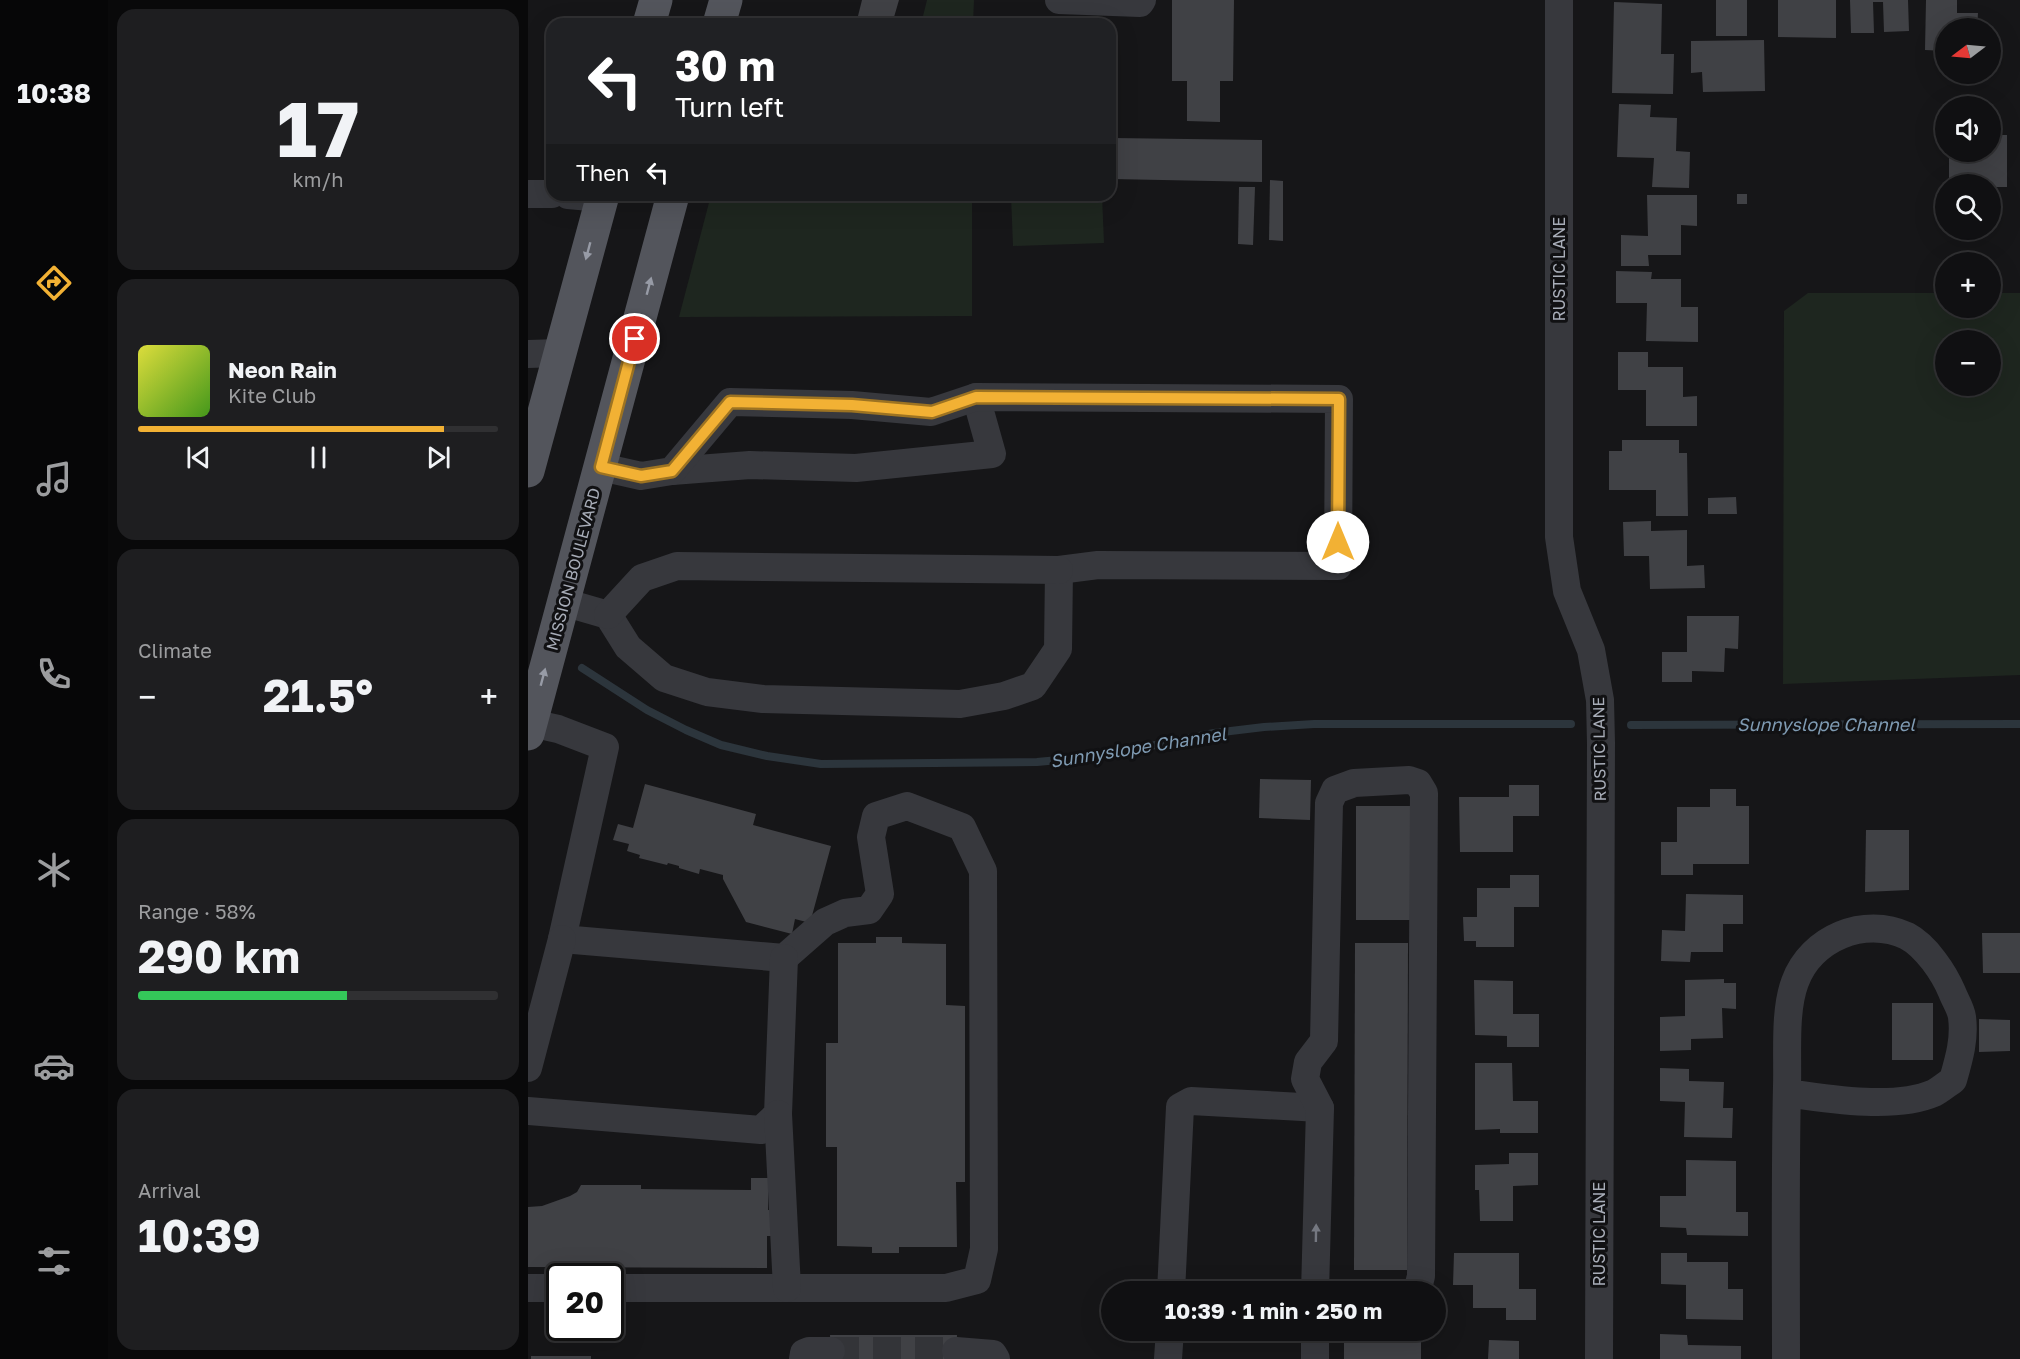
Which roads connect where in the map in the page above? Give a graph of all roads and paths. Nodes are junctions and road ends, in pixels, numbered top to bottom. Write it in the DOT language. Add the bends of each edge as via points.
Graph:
graph roads {
  1 [pos="656,0"];
  2 [pos="726,0"];
  3 [pos="1059,0"];
  4 [pos="1142,0"];
  5 [pos="1559,0"];
  6 [pos="651,18"];
  7 [pos="721,18"];
  8 [pos="528,194"];
  9 [pos="546,194"];
  10 [pos="602,201"];
  11 [pos="671,201"];
  12 [pos="560,353"];
  13 [pos="528,354"];
  14 [pos="976,397"];
  15 [pos="601,467"];
  16 [pos="528,471"];
  17 [pos="672,471"];
  18 [pos="1059,570"];
  19 [pos="563,602"];
  20 [pos="608,615"];
  21 [pos="530,728"];
  22 [pos="562,939"];
  23 [pos="784,958"];
  24 [pos="535,1012"];
  25 [pos="528,1068"];
  26 [pos="1787,1093"];
  27 [pos="1320,1108"];
  28 [pos="528,1111"];
  29 [pos="777,1114"];
  30 [pos="1172,1281"];
  31 [pos="1315,1281"];
  32 [pos="1420,1281"];
  33 [pos="528,1288"];
  34 [pos="546,1288"];
  35 [pos="624,1288"];
  36 [pos="787,1288"];
  37 [pos="1169,1341"];
  38 [pos="1315,1341"];
  39 [pos="831,1351"];
  40 [pos="956,1351"];
  41 [pos="803,1359"];
  42 [pos="996,1359"];
  43 [pos="1168,1359"];
  44 [pos="1314,1359"];
  45 [pos="1599,1359"];
  46 [pos="1786,1359"];
  1 -- 6 [label="main road"];
  2 -- 7 [label="main road"];
  3 -- 4 [label="street"];
  5 -- 45 [label="street, RUSTIC LANE" via="1559,537 1567,591 1591,650 1600,711"];
  8 -- 9 [label="street"];
  10 -- 12 [label="main road, one-way"];
  15 -- 11 [label="main road, MISSION BOULEVARD, one-way"];
  12 -- 13 [label="street"];
  12 -- 16 [label="main road"];
  14 -- 17 [label="street" via="932,412 852,405 730,402"];
  14 -- 17 [label="street" via="992,454 856,468 750,465"];
  14 -- 18 [label="street" via="1339,399 1338,566 1098,565"];
  15 -- 17 [label="street" via="641,476"];
  15 -- 19 [label="main road, MISSION BOULEVARD"];
  18 -- 20 [label="street" via="677,566 642,578"];
  18 -- 20 [label="street" via="1058,648 1033,686 960,704 763,699 707,692 664,678 628,646"];
  19 -- 20 [label="street"];
  21 -- 19 [label="main road, MISSION BOULEVARD, one-way"];
  21 -- 22 [label="street" via="558,729 605,747"];
  22 -- 23 [label="street"];
  22 -- 24 [label="street"];
  23 -- 29 [label="street"];
  23 -- 36 [label="street" via="825,922 869,910 880,894 871,837 876,816 907,806 962,827 983,871 984,1249 977,1280 946,1288"];
  24 -- 25 [label="street"];
  26 -- 26 [label="street" via="1789,1014 1794,983 1806,959 1827,941 1856,929 1883,929 1908,937 1933,959 1962,1014 1963,1041 1953,1080 1934,1093 1892,1101 1852,1102"];
  26 -- 46 [label="street"];
  27 -- 30 [label="street" via="1191,1101 1180,1107"];
  31 -- 27 [label="street, one-way"];
  27 -- 32 [label="street" via="1305,1079 1308,1062 1324,1041 1329,803 1335,790 1354,783 1409,780 1418,783 1424,793"];
  28 -- 29 [label="street" via="761,1130"];
  29 -- 36 [label="street"];
  33 -- 34 [label="street"];
  35 -- 36 [label="street"];
  37 -- 43 [label="street"];
  38 -- 44 [label="street"];
  39 -- 41 [label="street" via="809,1351"];
  40 -- 42 [label="street" via="984,1352"];
}
